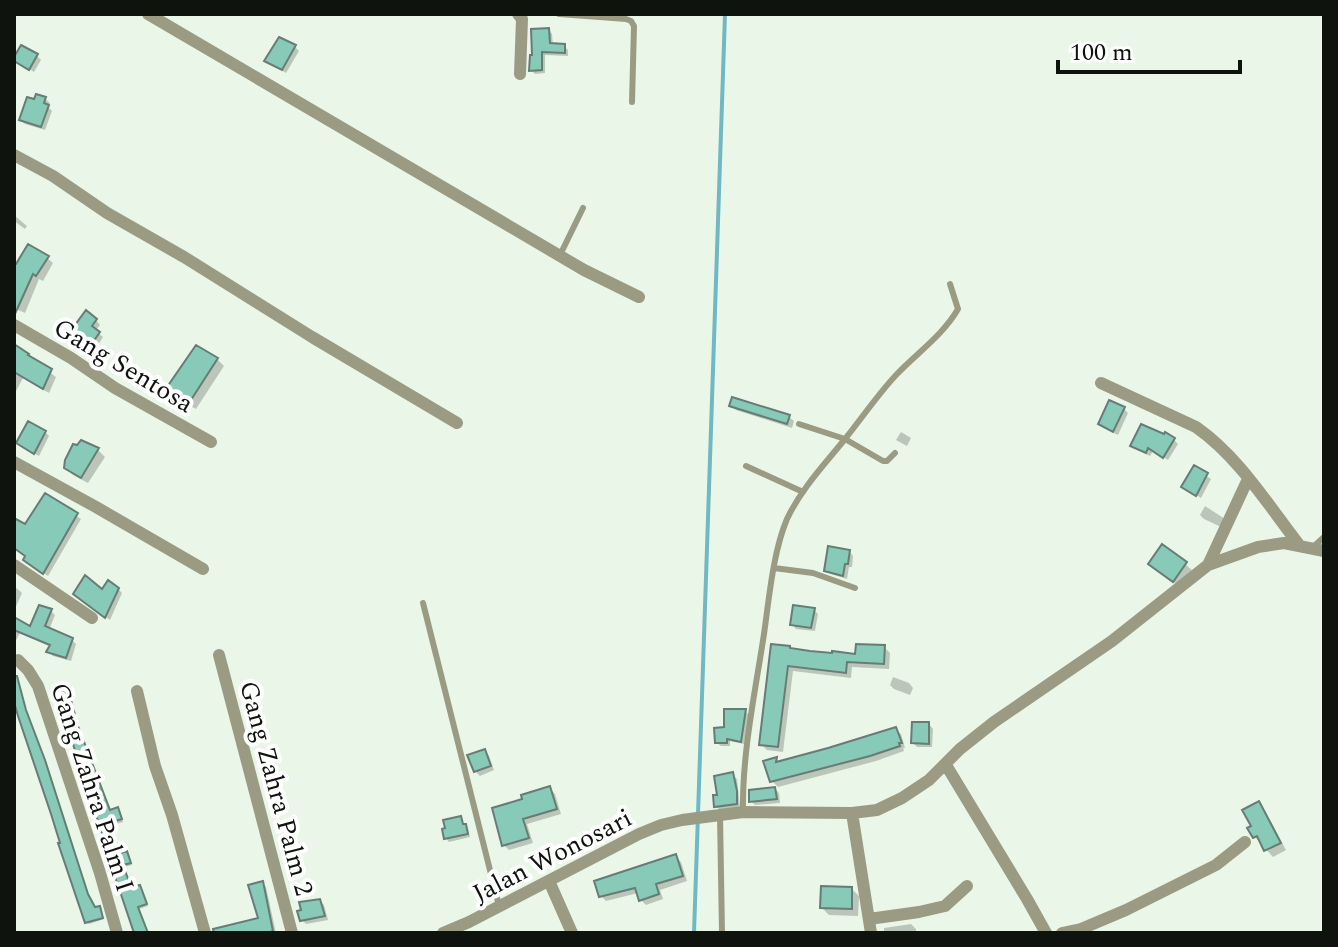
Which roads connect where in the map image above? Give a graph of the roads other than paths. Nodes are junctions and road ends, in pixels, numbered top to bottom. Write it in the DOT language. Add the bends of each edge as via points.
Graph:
graph roads {
  1 [pos="148,14"];
  2 [pos="518,14"];
  3 [pos="559,14"];
  4 [pos="520,74"];
  5 [pos="632,102"];
  6 [pos="14,155"];
  7 [pos="583,208"];
  8 [pos="560,255"];
  9 [pos="950,284"];
  10 [pos="639,297"];
  11 [pos="14,325"];
  12 [pos="1101,383"];
  13 [pos="457,423"];
  14 [pos="799,424"];
  15 [pos="845,439"];
  16 [pos="211,442"];
  17 [pos="895,453"];
  18 [pos="14,462"];
  19 [pos="746,466"];
  20 [pos="1248,479"];
  21 [pos="803,492"];
  22 [pos="1324,537"];
  23 [pos="1312,548"];
  24 [pos="14,565"];
  25 [pos="1208,565"];
  26 [pos="774,568"];
  27 [pos="203,569"];
  28 [pos="855,588"];
  29 [pos="423,603"];
  30 [pos="92,618"];
  31 [pos="219,655"];
  32 [pos="18,660"];
  33 [pos="137,691"];
  34 [pos="946,765"];
  35 [pos="743,812"];
  36 [pos="852,813"];
  37 [pos="718,816"];
  38 [pos="1245,842"];
  39 [pos="549,881"];
  40 [pos="967,886"];
  41 [pos="499,907"];
  42 [pos="869,919"];
  43 [pos="471,928"];
  44 [pos="117,933"];
  45 [pos="205,933"];
  46 [pos="292,933"];
  47 [pos="443,933"];
  48 [pos="572,933"];
  49 [pos="722,933"];
  50 [pos="871,933"];
  51 [pos="1046,933"];
  52 [pos="1062,933"];
  1 -- 8 [label="street"];
  2 -- 4 [label="street"];
  3 -- 5 [label="lane" via="631,21"];
  6 -- 13 [label="street"];
  7 -- 8 [label="lane"];
  8 -- 10 [label="street"];
  9 -- 15 [label="lane" via="958,309 953,318 896,375"];
  11 -- 16 [label="street, Gang Sentosa"];
  12 -- 20 [label="street" via="1196,427"];
  14 -- 15 [label="lane"];
  15 -- 17 [label="lane" via="883,461"];
  15 -- 21 [label="lane"];
  18 -- 27 [label="street"];
  19 -- 21 [label="lane"];
  20 -- 23 [label="street"];
  20 -- 25 [label="street"];
  21 -- 26 [label="lane" via="786,522"];
  22 -- 23 [label="lane"];
  23 -- 25 [label="street" via="1284,543 1258,547"];
  24 -- 30 [label="street"];
  25 -- 34 [label="street, Jalan Wonosari" via="1112,641 994,722"];
  26 -- 28 [label="lane" via="813,573"];
  26 -- 35 [label="lane"];
  29 -- 41 [label="lane"];
  31 -- 46 [label="street, Gang Zahra Palm 2"];
  32 -- 44 [label="street, Gang Zahra Palm I" via="38,686"];
  33 -- 45 [label="street"];
  34 -- 36 [label="street, Jalan Wonosari" via="902,798 877,810"];
  34 -- 51 [label="street"];
  35 -- 36 [label="street, Jalan Wonosari"];
  35 -- 37 [label="street, Jalan Wonosari"];
  36 -- 42 [label="street"];
  37 -- 39 [label="street, Jalan Wonosari" via="661,825"];
  37 -- 49 [label="lane"];
  38 -- 52 [label="street" via="1216,865 1137,905"];
  39 -- 41 [label="street, Jalan Wonosari"];
  39 -- 48 [label="street"];
  40 -- 42 [label="street" via="945,906"];
  41 -- 43 [label="street, Jalan Wonosari"];
  42 -- 50 [label="street"];
  43 -- 47 [label="street, Jalan Wonosari"];
}
